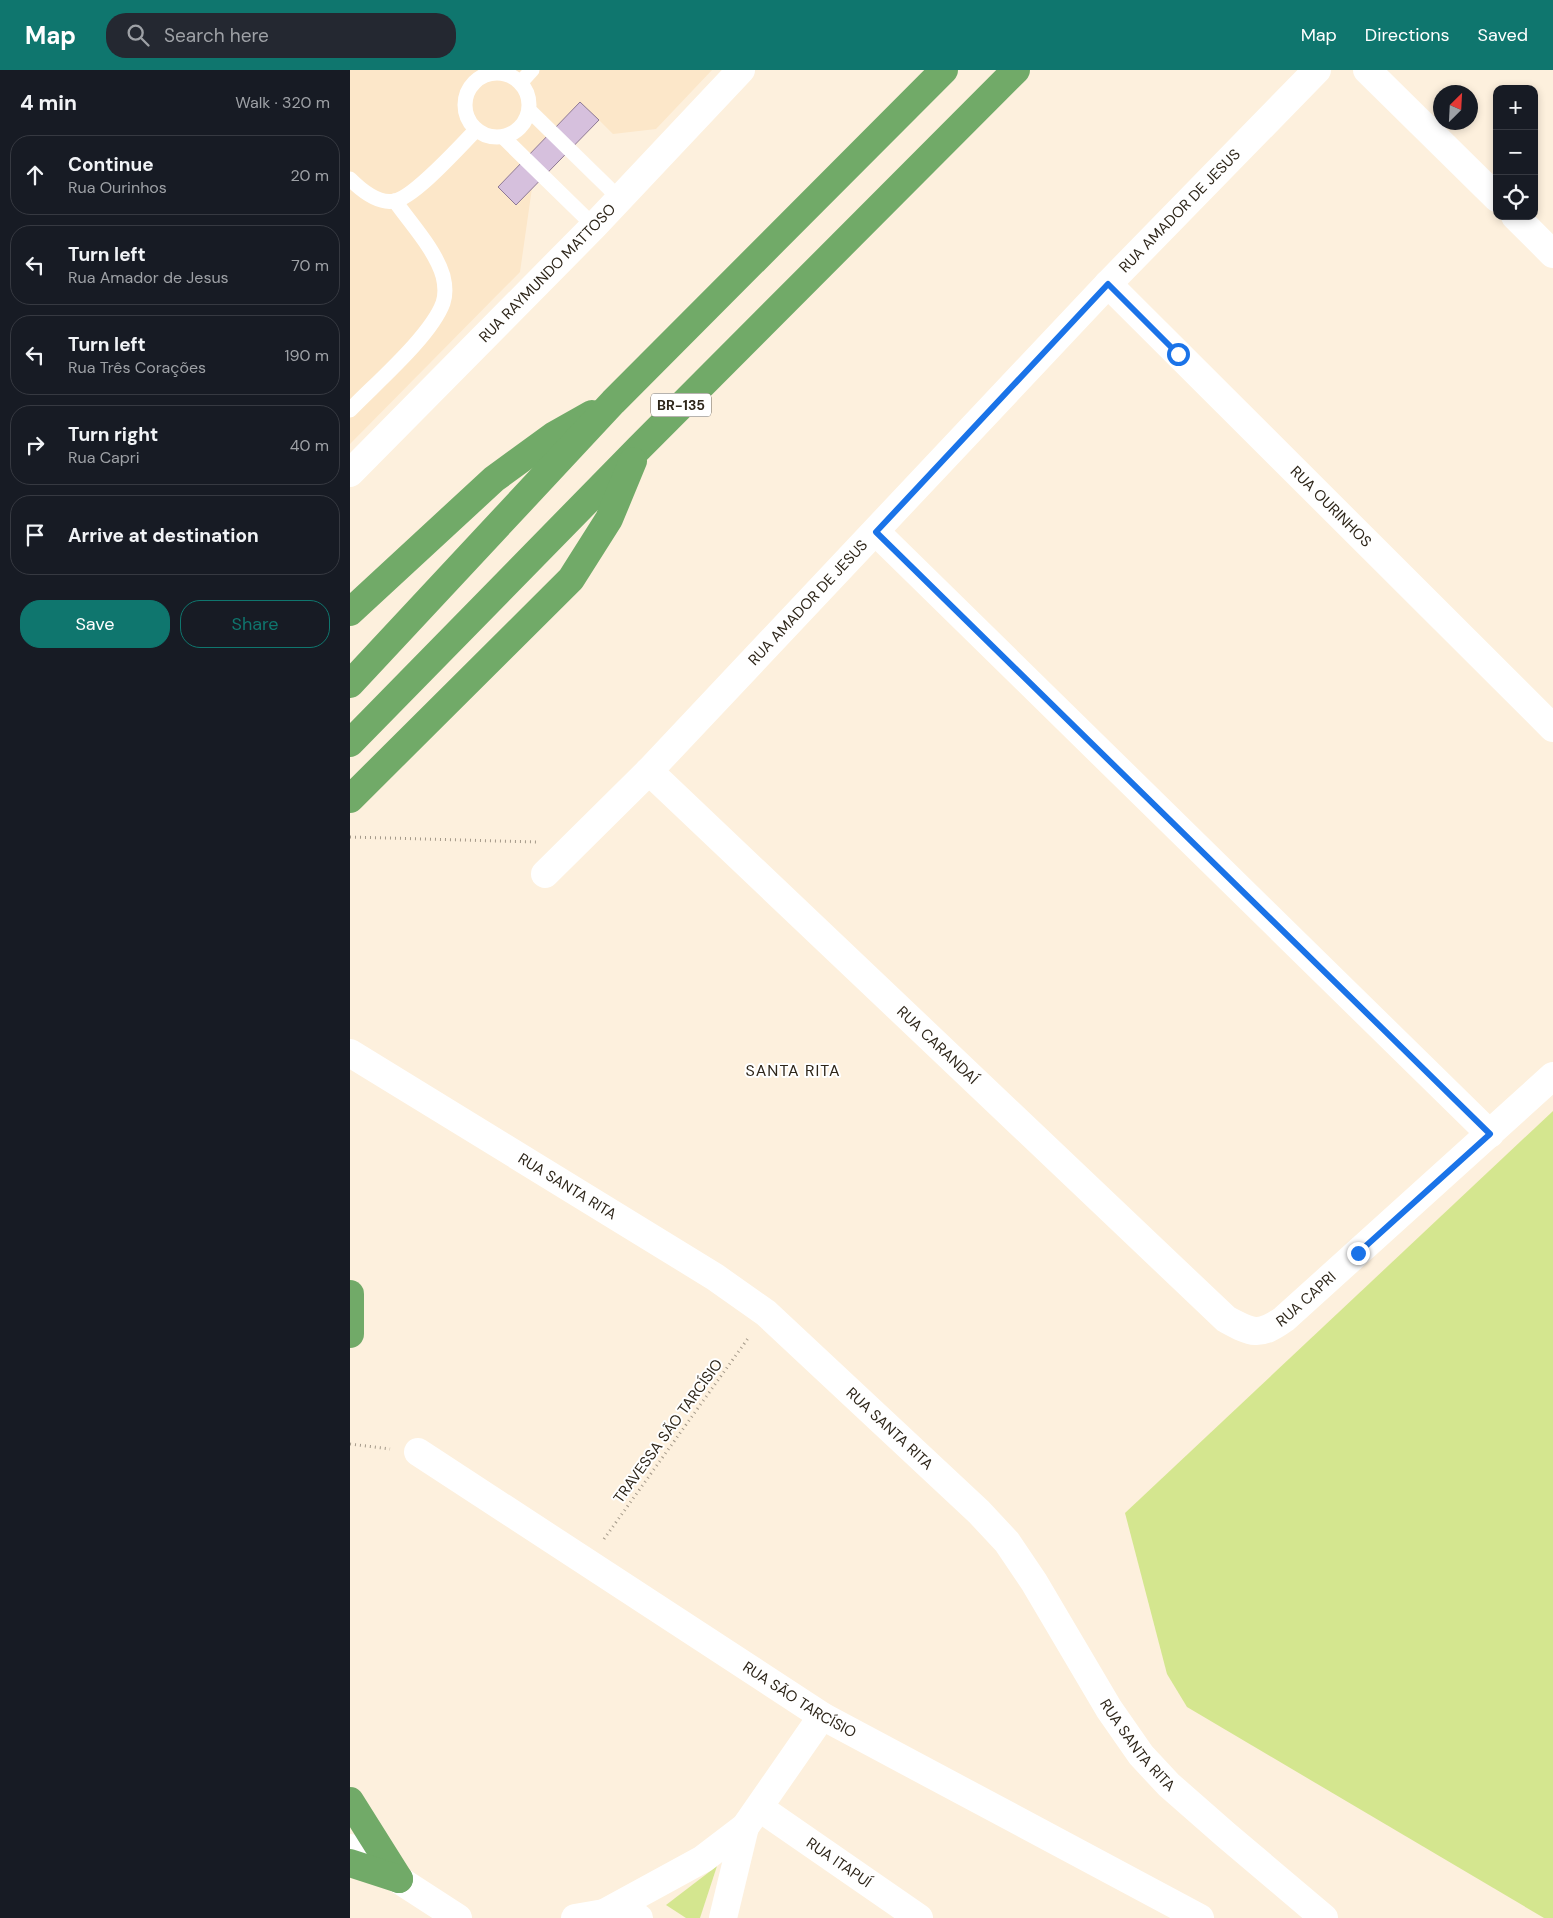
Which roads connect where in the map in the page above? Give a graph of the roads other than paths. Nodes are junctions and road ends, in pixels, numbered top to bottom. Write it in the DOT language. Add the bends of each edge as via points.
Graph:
graph roads {
  1 [pos="532,70"];
  2 [pos="741,70"];
  3 [pos="944,70"];
  4 [pos="1016,70"];
  5 [pos="1316,70"];
  6 [pos="1367,70"];
  7 [pos="521,82"];
  8 [pos="530,111"];
  9 [pos="476,130"];
  10 [pos="503,137"];
  11 [pos="350,179"];
  12 [pos="1493,194"];
  13 [pos="620,199"];
  14 [pos="396,201"];
  15 [pos="1519,220"];
  16 [pos="594,226"];
  17 [pos="1553,254"];
  18 [pos="1108,284"];
  19 [pos="613,402"];
  20 [pos="350,410"];
  21 [pos="639,448"];
  22 [pos="350,473"];
  23 [pos="876,532"];
  24 [pos="350,612"];
  25 [pos="350,684"];
  26 [pos="1553,728"];
  27 [pos="350,743"];
  28 [pos="649,771"];
  29 [pos="350,799"];
  30 [pos="545,874"];
  31 [pos="350,1053"];
  32 [pos="1553,1076"];
  33 [pos="1490,1134"];
  34 [pos="350,1294"];
  35 [pos="1226,1319"];
  36 [pos="350,1334"];
  37 [pos="418,1452"];
  38 [pos="822,1716"];
  39 [pos="350,1801"];
  40 [pos="753,1818"];
  41 [pos="350,1848"];
  42 [pos="350,1863"];
  43 [pos="399,1879"];
  44 [pos="604,1913"];
  45 [pos="458,1918"];
  46 [pos="575,1918"];
  47 [pos="639,1918"];
  48 [pos="723,1918"];
  49 [pos="919,1918"];
  50 [pos="1200,1918"];
  51 [pos="1324,1918"];
  1 -- 7 [label="lane"];
  2 -- 13 [label="street, RUA RAYMUNDO MATTOSO"];
  3 -- 19 [label="highway, BR-135"];
  4 -- 21 [label="highway, BR-135"];
  5 -- 18 [label="street, RUA AMADOR DE JESUS"];
  6 -- 12 [label="street"];
  7 -- 8 [label="lane" via="529,96"];
  7 -- 9 [label="lane" via="508,74 493,73 479,78 469,88 464,103"];
  8 -- 10 [label="lane" via="520,128"];
  8 -- 13 [label="lane"];
  9 -- 10 [label="lane" via="489,136"];
  9 -- 14 [label="lane" via="412,192"];
  10 -- 16 [label="lane"];
  11 -- 14 [label="lane" via="371,196"];
  13 -- 16 [label="street, RUA RAYMUNDO MATTOSO"];
  14 -- 20 [label="lane" via="436,260 445,290 443,302 419,339"];
  15 -- 17 [label="street"];
  16 -- 22 [label="street, RUA RAYMUNDO MATTOSO"];
  18 -- 23 [label="street, RUA AMADOR DE JESUS"];
  18 -- 26 [label="street, RUA OURINHOS"];
  19 -- 24 [label="highway" via="552,436 494,480"];
  19 -- 25 [label="highway, BR-135"];
  21 -- 27 [label="highway, BR-135"];
  21 -- 29 [label="highway" via="609,519 571,579"];
  23 -- 28 [label="street, RUA AMADOR DE JESUS"];
  23 -- 33 [label="street"];
  28 -- 30 [label="street, RUA AMADOR DE JESUS"];
  28 -- 35 [label="street, RUA CARANDAÍ"];
  31 -- 51 [label="street, RUA SANTA RITA" via="714,1277 766,1313 1007,1542 1109,1709 1152,1767 1218,1829"];
  32 -- 33 [label="street, RUA CAPRI"];
  33 -- 35 [label="street, RUA CAPRI" via="1284,1319 1258,1333"];
  34 -- 36 [label="highway"];
  37 -- 38 [label="street, RUA SÃO TARCÍSIO"];
  38 -- 40 [label="street"];
  38 -- 50 [label="street, RUA SÃO TARCÍSIO"];
  39 -- 43 [label="highway"];
  40 -- 44 [label="street" via="703,1859"];
  40 -- 48 [label="street"];
  40 -- 49 [label="street, RUA ITAPUÍ"];
  41 -- 43 [label="street"];
  42 -- 43 [label="highway"];
  43 -- 45 [label="street"];
  44 -- 46 [label="street"];
  44 -- 47 [label="street"];
}
